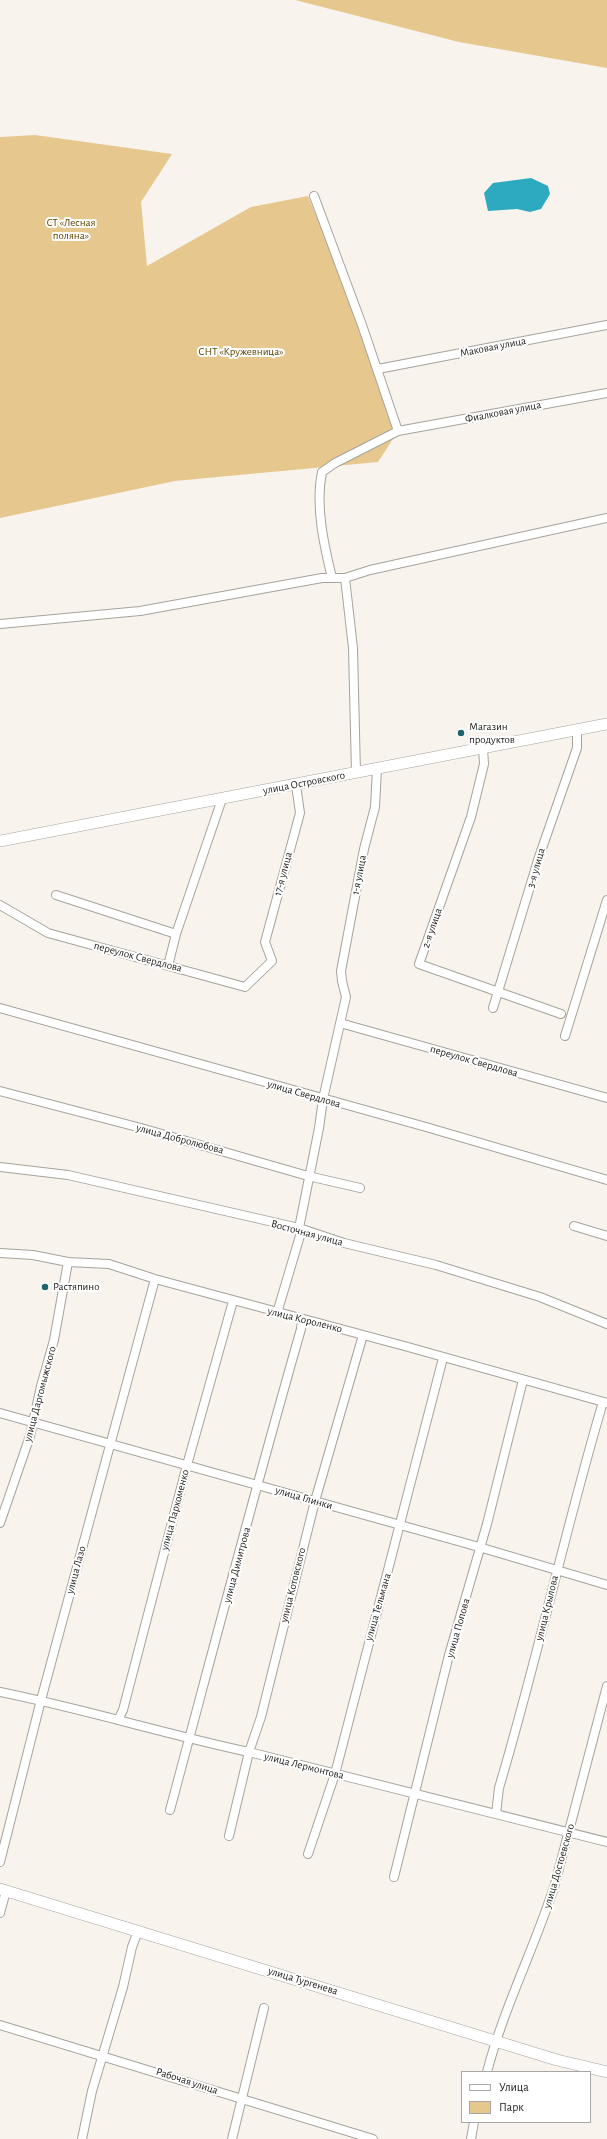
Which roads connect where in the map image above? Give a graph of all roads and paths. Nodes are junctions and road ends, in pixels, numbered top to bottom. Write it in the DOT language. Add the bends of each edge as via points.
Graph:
graph roads {
  1 [pos="314,196"];
  2 [pos="607,326"];
  3 [pos="378,369"];
  4 [pos="607,393"];
  5 [pos="398,431"];
  6 [pos="607,518"];
  7 [pos="332,578"];
  8 [pos="345,578"];
  9 [pos="0,624"];
  10 [pos="607,724"];
  11 [pos="577,730"];
  12 [pos="483,748"];
  13 [pos="377,769"];
  14 [pos="356,773"];
  15 [pos="296,785"];
  16 [pos="222,799"];
  17 [pos="0,841"];
  18 [pos="56,895"];
  19 [pos="607,900"];
  20 [pos="0,905"];
  21 [pos="176,934"];
  22 [pos="272,961"];
  23 [pos="168,966"];
  24 [pos="498,992"];
  25 [pos="0,1008"];
  26 [pos="493,1008"];
  27 [pos="561,1014"];
  28 [pos="340,1023"];
  29 [pos="565,1036"];
  30 [pos="0,1091"];
  31 [pos="607,1098"];
  32 [pos="323,1099"];
  33 [pos="0,1167"];
  34 [pos="308,1176"];
  35 [pos="607,1180"];
  36 [pos="360,1188"];
  37 [pos="574,1226"];
  38 [pos="300,1229"];
  39 [pos="607,1236"];
  40 [pos="0,1253"];
  41 [pos="68,1262"];
  42 [pos="155,1280"];
  43 [pos="233,1301"];
  44 [pos="277,1313"];
  45 [pos="302,1320"];
  46 [pos="607,1324"];
  47 [pos="362,1335"];
  48 [pos="443,1358"];
  49 [pos="523,1380"];
  50 [pos="605,1403"];
  51 [pos="0,1413"];
  52 [pos="32,1421"];
  53 [pos="110,1443"];
  54 [pos="187,1465"];
  55 [pos="257,1484"];
  56 [pos="315,1502"];
  57 [pos="0,1523"];
  58 [pos="399,1525"];
  59 [pos="479,1547"];
  60 [pos="557,1570"];
  61 [pos="607,1585"];
  62 [pos="607,1686"];
  63 [pos="0,1692"];
  64 [pos="41,1700"];
  65 [pos="118,1720"];
  66 [pos="189,1739"];
  67 [pos="249,1752"];
  68 [pos="335,1774"];
  69 [pos="416,1794"];
  70 [pos="170,1810"];
  71 [pos="496,1814"];
  72 [pos="568,1833"];
  73 [pos="229,1836"];
  74 [pos="607,1842"];
  75 [pos="308,1854"];
  76 [pos="0,1862"];
  77 [pos="394,1877"];
  78 [pos="3,1890"];
  79 [pos="0,1913"];
  80 [pos="138,1931"];
  81 [pos="264,2008"];
  82 [pos="0,2025"];
  83 [pos="495,2040"];
  84 [pos="102,2056"];
  85 [pos="487,2071"];
  86 [pos="607,2072"];
  87 [pos="241,2099"];
  88 [pos="474,2123"];
  89 [pos="82,2139"];
  90 [pos="232,2139"];
  91 [pos="373,2139"];
  92 [pos="471,2139"];
  1 -- 3 [label="street"];
  2 -- 3 [label="street, Маковая улица"];
  3 -- 5 [label="street"];
  4 -- 5 [label="street, Фиалковая улица"];
  5 -- 7 [label="street, Фиалковая улица" via="334,462 322,472 318,490 326,554"];
  6 -- 8 [label="street" via="370,570"];
  7 -- 8 [label="street"];
  7 -- 9 [label="street" via="140,611"];
  8 -- 14 [label="street" via="353,648"];
  10 -- 11 [label="street, улица Островского"];
  11 -- 12 [label="street, улица Островского"];
  11 -- 24 [label="street, 3-я улица" via="577,748 538,857"];
  12 -- 13 [label="street, улица Островского"];
  12 -- 24 [label="street, 2-я улица" via="484,764 471,817 419,964"];
  13 -- 14 [label="street, улица Островского"];
  13 -- 28 [label="street, 1-я улица" via="375,807 364,849 343,958 342,981 346,997"];
  14 -- 15 [label="street, улица Островского"];
  15 -- 16 [label="street, улица Островского"];
  15 -- 22 [label="street, 17-я улица" via="300,813 265,942"];
  16 -- 17 [label="street, улица Островского"];
  16 -- 21 [label="street"];
  18 -- 21 [label="street"];
  19 -- 29 [label="street"];
  20 -- 23 [label="street, переулок Свердлова" via="48,933"];
  21 -- 23 [label="street"];
  22 -- 23 [label="street, переулок Свердлова" via="245,987"];
  24 -- 26 [label="street, 3-я улица"];
  24 -- 27 [label="street, 2-я улица"];
  25 -- 32 [label="street, улица Свердлова"];
  28 -- 31 [label="street, переулок Свердлова"];
  28 -- 32 [label="street, 1-я улица"];
  30 -- 34 [label="street, улица Добролюбова" via="171,1136"];
  32 -- 34 [label="street, 1-я улица"];
  32 -- 35 [label="street, улица Свердлова"];
  33 -- 38 [label="street, Восточная улица" via="68,1175"];
  34 -- 36 [label="street, улица Добролюбова"];
  34 -- 38 [label="street, 1-я улица"];
  37 -- 39 [label="street"];
  38 -- 44 [label="street, 1-я улица"];
  38 -- 46 [label="street, Восточная улица" via="344,1243 436,1265 540,1297"];
  40 -- 41 [label="street, улица Короленко" via="33,1255"];
  41 -- 42 [label="street, улица Короленко" via="109,1264"];
  41 -- 52 [label="street, улица Даргомыжского" via="54,1340"];
  42 -- 43 [label="street, улица Короленко"];
  42 -- 53 [label="street, улица Лазо"];
  43 -- 44 [label="street, улица Короленко"];
  43 -- 54 [label="street, улица Пархоменко"];
  44 -- 45 [label="street, улица Короленко"];
  45 -- 47 [label="street, улица Короленко"];
  45 -- 55 [label="street, улица Димитрова"];
  47 -- 48 [label="street, улица Короленко"];
  47 -- 56 [label="street, улица Котовского"];
  48 -- 49 [label="street, улица Короленко"];
  48 -- 58 [label="street, улица Тельмана"];
  49 -- 50 [label="street, улица Короленко"];
  49 -- 59 [label="street, улица Попова" via="488,1524"];
  50 -- 60 [label="street, улица Крылова" via="576,1494"];
  51 -- 52 [label="street, улица Глинки"];
  52 -- 53 [label="street, улица Глинки"];
  52 -- 57 [label="street, улица Даргомыжского" via="30,1436"];
  53 -- 54 [label="street, улица Глинки"];
  53 -- 64 [label="street, улица Лазо"];
  54 -- 55 [label="street, улица Глинки"];
  54 -- 65 [label="street, улица Пархоменко" via="123,1710"];
  55 -- 56 [label="street, улица Глинки"];
  55 -- 66 [label="street, улица Димитрова"];
  56 -- 58 [label="street, улица Глинки"];
  56 -- 67 [label="street, улица Котовского" via="261,1717"];
  58 -- 59 [label="street, улица Глинки"];
  58 -- 68 [label="street, улица Тельмана"];
  59 -- 60 [label="street, улица Глинки"];
  59 -- 69 [label="street, улица Попова" via="474,1577 449,1655"];
  60 -- 61 [label="street, улица Глинки"];
  60 -- 71 [label="street, улица Крылова" via="499,1788"];
  62 -- 72 [label="street, улица Достоевского"];
  63 -- 64 [label="street, улица Лермонтова"];
  64 -- 65 [label="street, улица Лермонтова"];
  64 -- 76 [label="street, улица Лазо"];
  65 -- 66 [label="street, улица Лермонтова"];
  66 -- 67 [label="street, улица Лермонтова"];
  66 -- 70 [label="street, улица Димитрова"];
  67 -- 68 [label="street, улица Лермонтова"];
  67 -- 73 [label="street, улица Котовского"];
  68 -- 69 [label="street, улица Лермонтова"];
  68 -- 75 [label="street, улица Тельмана"];
  69 -- 71 [label="street, улица Лермонтова"];
  69 -- 77 [label="street, улица Попова"];
  71 -- 72 [label="street, улица Лермонтова"];
  72 -- 74 [label="street, улица Лермонтова"];
  72 -- 83 [label="street, улица Достоевского" via="546,1912"];
  78 -- 79 [label="street"];
  78 -- 80 [label="street, улица Тургенева"];
  80 -- 83 [label="street, улица Тургенева"];
  80 -- 84 [label="street"];
  81 -- 87 [label="street"];
  82 -- 84 [label="street, Рабочая улица"];
  83 -- 85 [label="street, улица Достоевского"];
  83 -- 86 [label="street, улица Тургенева" via="557,2060"];
  84 -- 87 [label="street, Рабочая улица"];
  84 -- 89 [label="street"];
  87 -- 90 [label="street"];
  87 -- 91 [label="street, Рабочая улица"];
  88 -- 92 [label="street"];
}
